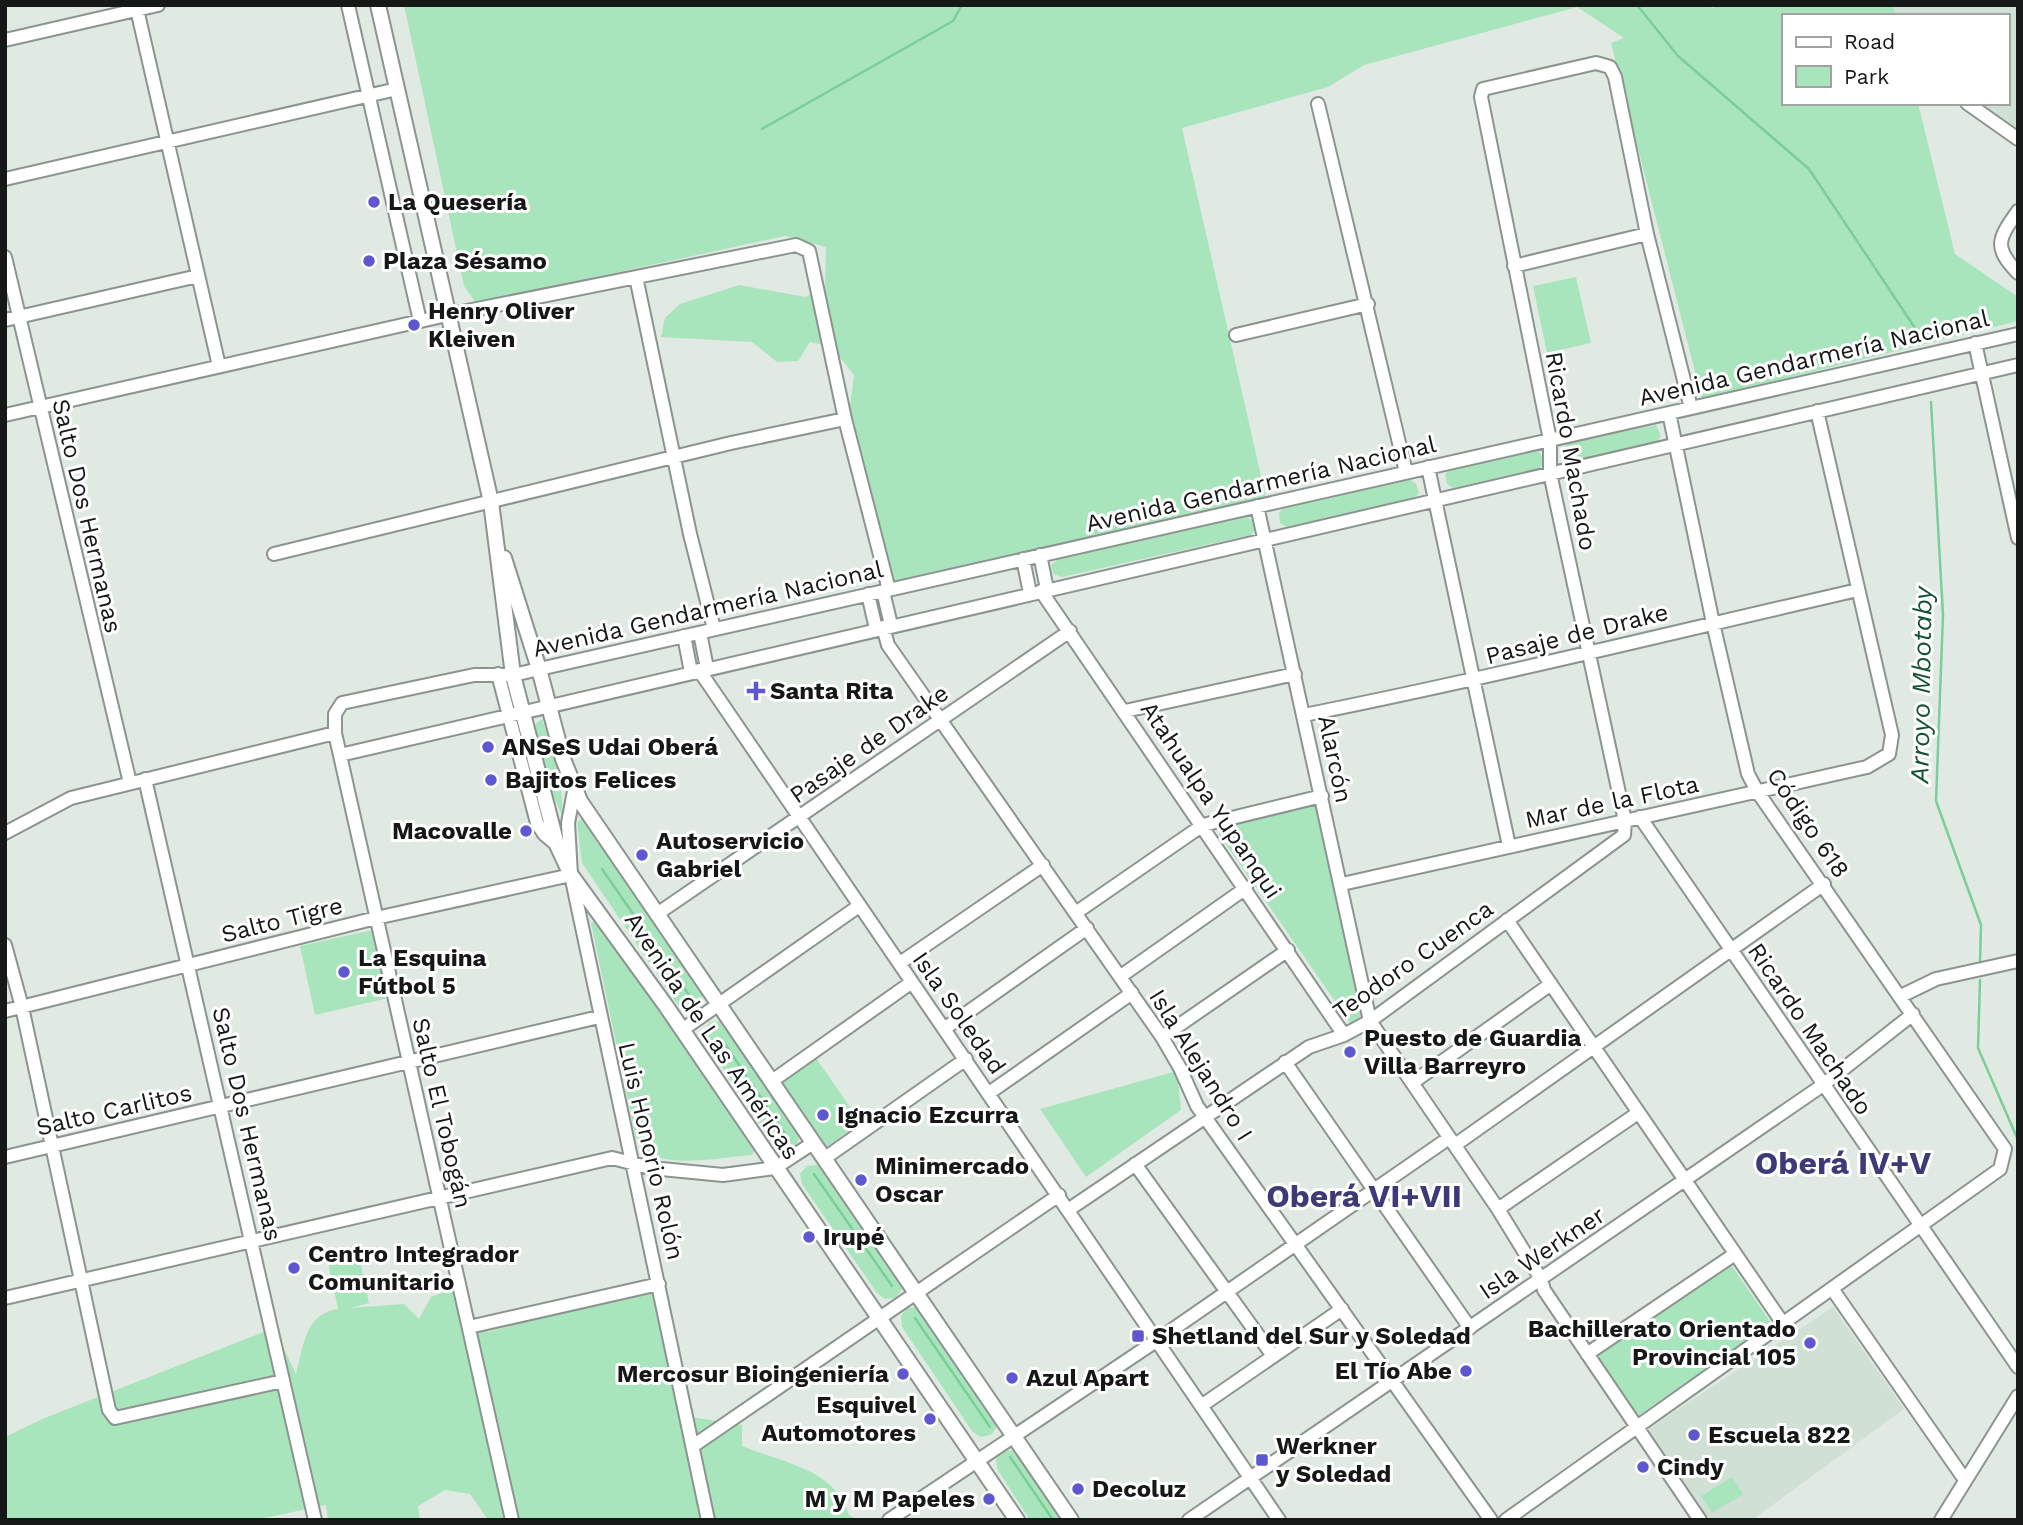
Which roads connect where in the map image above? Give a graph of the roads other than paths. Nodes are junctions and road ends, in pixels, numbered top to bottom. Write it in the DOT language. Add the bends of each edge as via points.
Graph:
graph roads {
  1 [pos="159,5"];
  2 [pos="348,5"];
  3 [pos="378,5"];
  4 [pos="136,8"];
  5 [pos="5,40"];
  6 [pos="397,89"];
  7 [pos="368,96"];
  8 [pos="1318,104"];
  9 [pos="1970,105"];
  10 [pos="2018,139"];
  11 [pos="167,142"];
  12 [pos="5,179"];
  13 [pos="2018,211"];
  14 [pos="1647,234"];
  15 [pos="5,257"];
  16 [pos="1514,266"];
  17 [pos="2018,273"];
  18 [pos="198,276"];
  19 [pos="636,276"];
  20 [pos="1368,304"];
  21 [pos="447,315"];
  22 [pos="19,317"];
  23 [pos="5,320"];
  24 [pos="420,321"];
  25 [pos="2018,334"];
  26 [pos="1236,335"];
  27 [pos="1975,343"];
  28 [pos="2018,365"];
  29 [pos="219,366"];
  30 [pos="1981,374"];
  31 [pos="40,407"];
  32 [pos="1691,408"];
  33 [pos="1817,411"];
  34 [pos="1669,413"];
  35 [pos="5,415"];
  36 [pos="847,425"];
  37 [pos="1550,440"];
  38 [pos="1674,444"];
  39 [pos="674,457"];
  40 [pos="1428,467"];
  41 [pos="1406,472"];
  42 [pos="1550,473"];
  43 [pos="1435,501"];
  44 [pos="491,502"];
  45 [pos="1257,506"];
  46 [pos="495,526"];
  47 [pos="2018,538"];
  48 [pos="1265,539"];
  49 [pos="274,554"];
  50 [pos="1040,555"];
  51 [pos="1023,559"];
  52 [pos="886,590"];
  53 [pos="1858,590"];
  54 [pos="1039,591"];
  55 [pos="868,594"];
  56 [pos="1713,624"];
  57 [pos="883,627"];
  58 [pos="714,629"];
  59 [pos="1070,631"];
  60 [pos="700,632"];
  61 [pos="684,636"];
  62 [pos="1588,651"];
  63 [pos="540,669"];
  64 [pos="699,670"];
  65 [pos="498,674"];
  66 [pos="1295,674"];
  67 [pos="513,675"];
  68 [pos="1472,681"];
  69 [pos="547,705"];
  70 [pos="1125,711"];
  71 [pos="335,714"];
  72 [pos="515,714"];
  73 [pos="1304,715"];
  74 [pos="942,719"];
  75 [pos="335,733"];
  76 [pos="340,755"];
  77 [pos="145,779"];
  78 [pos="130,783"];
  79 [pos="574,791"];
  80 [pos="1756,791"];
  81 [pos="1322,796"];
  82 [pos="799,817"];
  83 [pos="1640,817"];
  84 [pos="1625,821"];
  85 [pos="1203,825"];
  86 [pos="5,833"];
  87 [pos="557,845"];
  88 [pos="1509,846"];
  89 [pos="570,856"];
  90 [pos="1043,865"];
  91 [pos="571,875"];
  92 [pos="1342,884"];
  93 [pos="1824,884"];
  94 [pos="1246,888"];
  95 [pos="859,906"];
  96 [pos="1077,912"];
  97 [pos="657,914"];
  98 [pos="376,918"];
  99 [pos="1507,920"];
  100 [pos="1087,928"];
  101 [pos="5,945"];
  102 [pos="1288,950"];
  103 [pos="1732,951"];
  104 [pos="2018,961"];
  105 [pos="900,963"];
  106 [pos="189,965"];
  107 [pos="1121,976"];
  108 [pos="912,982"];
  109 [pos="1551,984"];
  110 [pos="1132,993"];
  111 [pos="1900,996"];
  112 [pos="719,1004"];
  113 [pos="22,1007"];
  114 [pos="5,1011"];
  115 [pos="1913,1014"];
  116 [pos="599,1017"];
  117 [pos="1370,1021"];
  118 [pos="944,1029"];
  119 [pos="682,1030"];
  120 [pos="1344,1035"];
  121 [pos="1162,1037"];
  122 [pos="1595,1049"];
  123 [pos="966,1059"];
  124 [pos="409,1060"];
  125 [pos="1285,1062"];
  126 [pos="772,1081"];
  127 [pos="1412,1083"];
  128 [pos="1823,1085"];
  129 [pos="989,1093"];
  130 [pos="221,1108"];
  131 [pos="1639,1113"];
  132 [pos="1205,1116"];
  133 [pos="1452,1141"];
  134 [pos="813,1143"];
  135 [pos="52,1146"];
  136 [pos="5,1157"];
  137 [pos="825,1158"];
  138 [pos="632,1163"];
  139 [pos="1135,1164"];
  140 [pos="775,1168"];
  141 [pos="1685,1181"];
  142 [pos="1376,1189"];
  143 [pos="1059,1195"];
  144 [pos="440,1198"];
  145 [pos="1498,1209"];
  146 [pos="1068,1210"];
  147 [pos="1920,1227"];
  148 [pos="252,1242"];
  149 [pos="1295,1245"];
  150 [pos="1735,1254"];
  151 [pos="1541,1279"];
  152 [pos="82,1281"];
  153 [pos="659,1284"];
  154 [pos="1833,1290"];
  155 [pos="1227,1292"];
  156 [pos="917,1293"];
  157 [pos="5,1297"];
  158 [pos="1342,1309"];
  159 [pos="881,1319"];
  160 [pos="1784,1325"];
  161 [pos="469,1327"];
  162 [pos="1470,1328"];
  163 [pos="1156,1341"];
  164 [pos="1587,1354"];
  165 [pos="1273,1356"];
  166 [pos="2018,1367"];
  167 [pos="283,1381"];
  168 [pos="1393,1381"];
  169 [pos="2018,1396"];
  170 [pos="1201,1406"];
  171 [pos="1636,1427"];
  172 [pos="1015,1434"];
  173 [pos="693,1446"];
  174 [pos="977,1460"];
  175 [pos="1250,1478"];
  176 [pos="1965,1480"];
  177 [pos="312,1519"];
  178 [pos="512,1520"];
  179 [pos="708,1520"];
  180 [pos="889,1520"];
  181 [pos="1017,1520"];
  182 [pos="1071,1520"];
  183 [pos="1189,1520"];
  184 [pos="1279,1520"];
  185 [pos="1491,1520"];
  186 [pos="1506,1520"];
  187 [pos="1700,1520"];
  188 [pos="1941,1520"];
  1 -- 4 [label="street"];
  2 -- 7 [label="street"];
  3 -- 6 [label="main road, Avenida de Las Américas"];
  4 -- 5 [label="street"];
  4 -- 11 [label="street"];
  6 -- 7 [label="street"];
  6 -- 21 [label="main road, Avenida de Las Américas"];
  7 -- 11 [label="street"];
  7 -- 24 [label="street"];
  8 -- 20 [label="street"];
  9 -- 10 [label="street"];
  11 -- 12 [label="street"];
  11 -- 18 [label="street"];
  13 -- 17 [label="street" via="2001,235 2001,249"];
  14 -- 16 [label="street"];
  14 -- 16 [label="street, Ricardo Machado" via="1610,67 1595,63 1483,89"];
  14 -- 32 [label="street"];
  15 -- 22 [label="street, Salto Dos Hermanas"];
  16 -- 37 [label="street, Ricardo Machado"];
  18 -- 22 [label="street"];
  18 -- 29 [label="street"];
  19 -- 21 [label="street"];
  19 -- 36 [label="street" via="783,245 796,244 809,251"];
  19 -- 39 [label="street"];
  20 -- 26 [label="street"];
  20 -- 41 [label="street"];
  21 -- 24 [label="street"];
  21 -- 44 [label="main road, Avenida de Las Américas"];
  22 -- 23 [label="street"];
  22 -- 31 [label="street, Salto Dos Hermanas"];
  24 -- 29 [label="street"];
  25 -- 27 [label="street, Avenida Gendarmería Nacional"];
  27 -- 30 [label="street"];
  27 -- 32 [label="street, Avenida Gendarmería Nacional"];
  28 -- 30 [label="street"];
  29 -- 31 [label="street"];
  30 -- 33 [label="street"];
  30 -- 47 [label="street"];
  31 -- 35 [label="street"];
  31 -- 78 [label="street, Salto Dos Hermanas"];
  32 -- 34 [label="street, Avenida Gendarmería Nacional"];
  33 -- 38 [label="street"];
  33 -- 53 [label="street"];
  34 -- 37 [label="street, Avenida Gendarmería Nacional"];
  34 -- 38 [label="street, Código 618"];
  36 -- 39 [label="street"];
  36 -- 52 [label="street"];
  37 -- 40 [label="street, Avenida Gendarmería Nacional"];
  37 -- 42 [label="street, Ricardo Machado"];
  38 -- 42 [label="street"];
  38 -- 56 [label="street, Código 618"];
  39 -- 44 [label="street"];
  39 -- 58 [label="street"];
  40 -- 41 [label="street, Avenida Gendarmería Nacional"];
  40 -- 43 [label="street"];
  41 -- 45 [label="street, Avenida Gendarmería Nacional"];
  42 -- 43 [label="street"];
  42 -- 62 [label="street, Ricardo Machado"];
  43 -- 48 [label="street"];
  43 -- 68 [label="street"];
  44 -- 46 [label="main road, Avenida de Las Américas"];
  44 -- 49 [label="street"];
  45 -- 48 [label="street, Alarcón"];
  45 -- 50 [label="street, Avenida Gendarmería Nacional"];
  46 -- 63 [label="main road, Avenida de Las Américas"];
  46 -- 67 [label="main road, Avenida de Las Américas"];
  48 -- 54 [label="street"];
  48 -- 66 [label="street, Alarcón"];
  50 -- 51 [label="street, Avenida Gendarmería Nacional"];
  50 -- 54 [label="street"];
  51 -- 52 [label="street, Avenida Gendarmería Nacional"];
  51 -- 54 [label="street"];
  52 -- 55 [label="street, Avenida Gendarmería Nacional"];
  52 -- 57 [label="street"];
  53 -- 56 [label="street, Pasaje de Drake"];
  53 -- 80 [label="street, Mar de la Flota" via="1892,734 1889,754 1867,766"];
  54 -- 57 [label="street"];
  54 -- 59 [label="street, Atahualpa Yupanqui"];
  55 -- 57 [label="street"];
  55 -- 58 [label="street, Avenida Gendarmería Nacional"];
  56 -- 62 [label="street, Pasaje de Drake"];
  56 -- 80 [label="street, Código 618" via="1748,774"];
  57 -- 64 [label="street"];
  57 -- 74 [label="street, Isla Alejandro I" via="888,645"];
  58 -- 60 [label="street, Avenida Gendarmería Nacional"];
  59 -- 70 [label="street, Atahualpa Yupanqui"];
  59 -- 74 [label="street, Pasaje de Drake"];
  60 -- 61 [label="street, Avenida Gendarmería Nacional"];
  60 -- 64 [label="street"];
  61 -- 63 [label="street, Avenida Gendarmería Nacional"];
  61 -- 64 [label="street"];
  62 -- 68 [label="street, Pasaje de Drake"];
  62 -- 84 [label="street, Ricardo Machado"];
  63 -- 67 [label="street, Avenida Gendarmería Nacional"];
  63 -- 69 [label="main road, Avenida de Las Américas"];
  64 -- 69 [label="street"];
  64 -- 82 [label="street, Isla Soledad"];
  65 -- 67 [label="street, Avenida Gendarmería Nacional"];
  65 -- 71 [label="street, Avenida Gendarmería Nacional" via="342,703"];
  65 -- 72 [label="street"];
  66 -- 70 [label="street"];
  66 -- 73 [label="street, Alarcón"];
  67 -- 72 [label="main road, Avenida de Las Américas"];
  68 -- 73 [label="street, Pasaje de Drake"];
  68 -- 88 [label="street"];
  69 -- 72 [label="street"];
  69 -- 79 [label="main road, Avenida de Las Américas"];
  70 -- 85 [label="street, Atahualpa Yupanqui"];
  71 -- 75 [label="street, Salto El Tobogán"];
  72 -- 76 [label="street"];
  72 -- 87 [label="main road, Avenida de Las Américas"];
  73 -- 81 [label="street, Alarcón"];
  74 -- 82 [label="street, Pasaje de Drake"];
  74 -- 90 [label="street, Isla Alejandro I"];
  75 -- 76 [label="street, Salto El Tobogán"];
  75 -- 77 [label="street"];
  76 -- 98 [label="street, Salto El Tobogán"];
  77 -- 78 [label="street"];
  77 -- 106 [label="street, Salto Dos Hermanas"];
  78 -- 86 [label="street" via="71,798"];
  79 -- 89 [label="street, Luis Honorio Rolón" via="569,804"];
  79 -- 97 [label="main road, Avenida de Las Américas"];
  80 -- 83 [label="street, Mar de la Flota"];
  80 -- 93 [label="street, Código 618"];
  81 -- 85 [label="street"];
  81 -- 92 [label="street, Alarcón"];
  82 -- 95 [label="street, Isla Soledad"];
  82 -- 97 [label="street, Pasaje de Drake"];
  83 -- 84 [label="street, Mar de la Flota"];
  83 -- 103 [label="street, Ricardo Machado"];
  84 -- 88 [label="street, Mar de la Flota"];
  84 -- 99 [label="street, Teodoro Cuenca" via="1624,835"];
  85 -- 94 [label="street, Atahualpa Yupanqui"];
  85 -- 96 [label="street"];
  87 -- 89 [label="street"];
  87 -- 91 [label="main road, Avenida de Las Américas"];
  88 -- 92 [label="street, Mar de la Flota"];
  89 -- 91 [label="street, Luis Honorio Rolón"];
  90 -- 96 [label="street, Isla Alejandro I"];
  90 -- 105 [label="street"];
  91 -- 98 [label="street, Salto Tigre"];
  91 -- 116 [label="street, Luis Honorio Rolón"];
  91 -- 119 [label="main road, Avenida de Las Américas"];
  92 -- 117 [label="street, Alarcón"];
  93 -- 103 [label="street"];
  93 -- 111 [label="street, Código 618"];
  94 -- 102 [label="street, Atahualpa Yupanqui"];
  94 -- 107 [label="street"];
  95 -- 105 [label="street, Isla Soledad"];
  95 -- 112 [label="street"];
  96 -- 100 [label="street, Isla Alejandro I"];
  97 -- 112 [label="main road, Avenida de Las Américas"];
  98 -- 106 [label="street, Salto Tigre"];
  98 -- 124 [label="street, Salto El Tobogán"];
  99 -- 109 [label="street"];
  99 -- 117 [label="street, Teodoro Cuenca"];
  100 -- 107 [label="street, Isla Alejandro I"];
  100 -- 118 [label="street"];
  101 -- 113 [label="street"];
  102 -- 120 [label="street, Atahualpa Yupanqui"];
  102 -- 121 [label="street"];
  103 -- 122 [label="street"];
  103 -- 128 [label="street, Ricardo Machado"];
  104 -- 111 [label="street" via="1936,979"];
  105 -- 108 [label="street, Isla Soledad"];
  106 -- 113 [label="street, Salto Tigre"];
  106 -- 130 [label="street, Salto Dos Hermanas"];
  107 -- 110 [label="street, Isla Alejandro I"];
  108 -- 118 [label="street, Isla Soledad"];
  108 -- 126 [label="street"];
  109 -- 122 [label="street"];
  109 -- 127 [label="street"];
  110 -- 121 [label="street, Isla Alejandro I"];
  110 -- 129 [label="street"];
  111 -- 115 [label="street, Código 618"];
  112 -- 119 [label="street"];
  112 -- 126 [label="main road, Avenida de Las Américas"];
  113 -- 114 [label="street, Salto Tigre"];
  113 -- 135 [label="street"];
  115 -- 128 [label="street, Isla Werkner"];
  115 -- 147 [label="street, Código 618" via="2005,1149 2000,1169"];
  116 -- 124 [label="street, Salto Carlitos"];
  116 -- 138 [label="street, Luis Honorio Rolón"];
  117 -- 120 [label="street, Teodoro Cuenca"];
  117 -- 127 [label="street"];
  118 -- 123 [label="street, Isla Soledad"];
  119 -- 140 [label="main road, Avenida de Las Américas"];
  120 -- 125 [label="street, Teodoro Cuenca" via="1308,1047"];
  121 -- 132 [label="street, Isla Alejandro I"];
  122 -- 131 [label="street"];
  122 -- 133 [label="street"];
  123 -- 129 [label="street, Isla Soledad"];
  123 -- 137 [label="street"];
  124 -- 130 [label="street, Salto Carlitos"];
  124 -- 144 [label="street, Salto El Tobogán"];
  125 -- 132 [label="street, Teodoro Cuenca"];
  125 -- 142 [label="street"];
  126 -- 134 [label="main road, Avenida de Las Américas"];
  127 -- 133 [label="street"];
  128 -- 141 [label="street, Isla Werkner"];
  128 -- 147 [label="street, Ricardo Machado"];
  129 -- 143 [label="street, Isla Soledad"];
  130 -- 135 [label="street, Salto Carlitos"];
  130 -- 148 [label="street, Salto Dos Hermanas"];
  131 -- 141 [label="street"];
  131 -- 145 [label="street"];
  132 -- 139 [label="street, Teodoro Cuenca"];
  132 -- 149 [label="street, Isla Alejandro I"];
  133 -- 142 [label="street"];
  133 -- 145 [label="street"];
  134 -- 137 [label="main road, Avenida de Las Américas"];
  134 -- 140 [label="street"];
  135 -- 136 [label="street, Salto Carlitos"];
  135 -- 152 [label="street"];
  137 -- 156 [label="main road, Avenida de Las Américas"];
  138 -- 140 [label="street" via="701,1174"];
  138 -- 144 [label="street" via="612,1158"];
  138 -- 153 [label="street, Luis Honorio Rolón"];
  139 -- 146 [label="street, Teodoro Cuenca"];
  139 -- 155 [label="street"];
  140 -- 159 [label="main road, Avenida de Las Américas"];
  141 -- 150 [label="street"];
  141 -- 151 [label="street, Isla Werkner"];
  142 -- 149 [label="street"];
  142 -- 162 [label="street"];
  143 -- 146 [label="street, Isla Soledad"];
  143 -- 156 [label="street"];
  144 -- 148 [label="street"];
  144 -- 161 [label="street, Salto El Tobogán"];
  145 -- 151 [label="street"];
  146 -- 163 [label="street, Isla Soledad"];
  147 -- 154 [label="street"];
  147 -- 166 [label="street, Ricardo Machado"];
  148 -- 152 [label="street"];
  148 -- 167 [label="street, Salto Dos Hermanas"];
  149 -- 155 [label="street"];
  149 -- 158 [label="street, Isla Alejandro I"];
  150 -- 160 [label="street"];
  150 -- 164 [label="street"];
  151 -- 162 [label="street, Isla Werkner"];
  151 -- 164 [label="street"];
  152 -- 157 [label="street"];
  152 -- 167 [label="street" via="109,1410 115,1418"];
  153 -- 161 [label="street"];
  153 -- 173 [label="street, Luis Honorio Rolón"];
  154 -- 160 [label="street"];
  154 -- 176 [label="street"];
  155 -- 163 [label="street"];
  155 -- 165 [label="street"];
  156 -- 159 [label="street"];
  156 -- 172 [label="main road, Avenida de Las Américas"];
  158 -- 165 [label="street"];
  158 -- 168 [label="street, Isla Alejandro I"];
  159 -- 173 [label="street"];
  159 -- 174 [label="main road, Avenida de Las Américas"];
  160 -- 171 [label="street"];
  161 -- 178 [label="street, Salto El Tobogán"];
  162 -- 168 [label="street, Isla Werkner"];
  163 -- 170 [label="street, Isla Soledad"];
  163 -- 172 [label="street"];
  164 -- 171 [label="street"];
  165 -- 170 [label="street"];
  167 -- 177 [label="street, Salto Dos Hermanas"];
  168 -- 175 [label="street, Isla Werkner"];
  168 -- 185 [label="street, Isla Alejandro I"];
  169 -- 176 [label="street"];
  170 -- 175 [label="street, Isla Soledad"];
  171 -- 186 [label="street"];
  171 -- 187 [label="street"];
  172 -- 174 [label="street"];
  172 -- 182 [label="main road, Avenida de Las Américas"];
  173 -- 179 [label="street, Luis Honorio Rolón"];
  174 -- 180 [label="street"];
  174 -- 181 [label="main road, Avenida de Las Américas"];
  175 -- 183 [label="street, Isla Werkner"];
  175 -- 184 [label="street, Isla Soledad"];
  176 -- 188 [label="street"];
}
